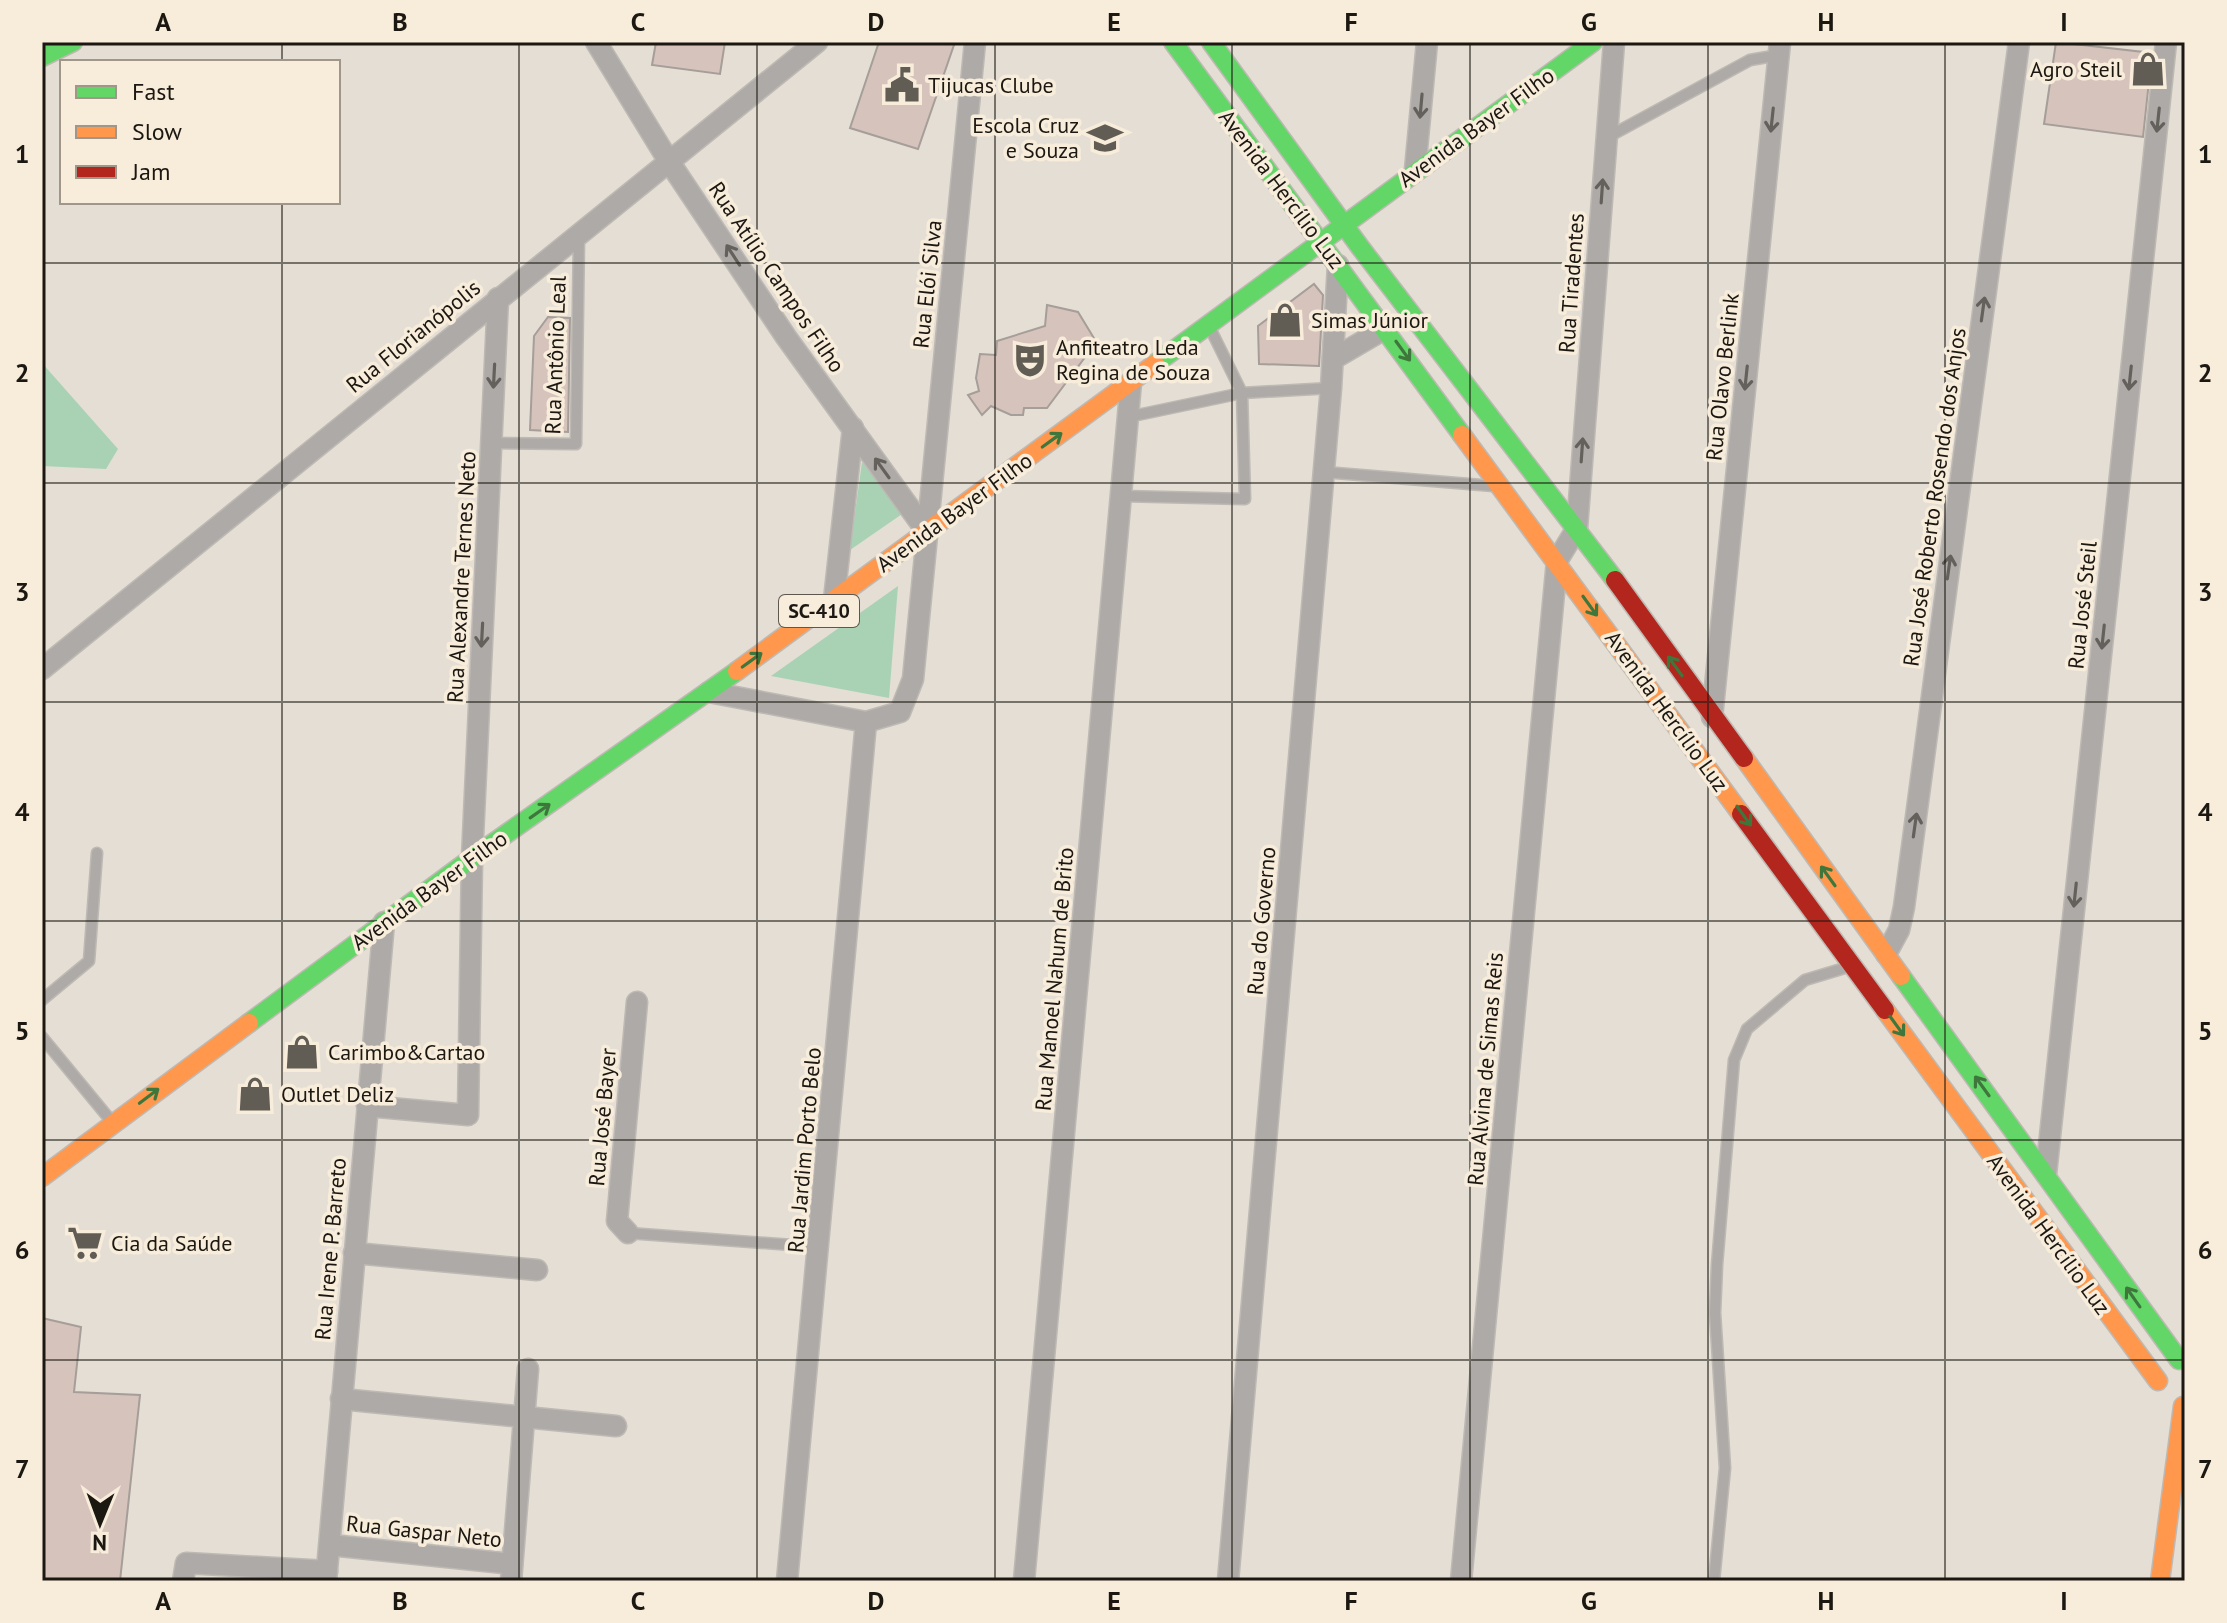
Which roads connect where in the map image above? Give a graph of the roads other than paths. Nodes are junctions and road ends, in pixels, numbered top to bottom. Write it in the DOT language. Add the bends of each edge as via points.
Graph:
graph roads {
  1 [pos="73,42"];
  2 [pos="596,42"];
  3 [pos="817,42"];
  4 [pos="975,42"];
  5 [pos="1173,42"];
  6 [pos="1211,42"];
  7 [pos="1427,42"];
  8 [pos="1593,42"];
  9 [pos="1614,42"];
  10 [pos="2019,42"];
  11 [pos="2166,42"];
  12 [pos="1780,49"];
  13 [pos="42,57"];
  14 [pos="1606,138"];
  15 [pos="668,160"];
  16 [pos="1415,170"];
  17 [pos="1344,225"];
  18 [pos="579,234"];
  19 [pos="1321,242"];
  20 [pos="1338,265"];
  21 [pos="498,298"];
  22 [pos="1210,326"];
  23 [pos="1386,328"];
  24 [pos="1333,359"];
  25 [pos="1131,382"];
  26 [pos="1331,388"];
  27 [pos="1242,393"];
  28 [pos="1128,417"];
  29 [pos="853,428"];
  30 [pos="491,443"];
  31 [pos="1324,472"];
  32 [pos="1503,487"];
  33 [pos="1121,496"];
  34 [pos="1577,528"];
  35 [pos="927,532"];
  36 [pos="1557,561"];
  37 [pos="834,600"];
  38 [pos="42,669"];
  39 [pos="709,692"];
  40 [pos="1712,717"];
  41 [pos="866,722"];
  42 [pos="97,853"];
  43 [pos="472,858"];
  44 [pos="384,922"];
  45 [pos="1886,954"];
  46 [pos="1853,966"];
  47 [pos="42,1000"];
  48 [pos="637,1002"];
  49 [pos="42,1037"];
  50 [pos="367,1106"];
  51 [pos="113,1123"];
  52 [pos="2046,1174"];
  53 [pos="42,1177"];
  54 [pos="628,1233"];
  55 [pos="819,1247"];
  56 [pos="354,1253"];
  57 [pos="537,1270"];
  58 [pos="2182,1361"];
  59 [pos="528,1369"];
  60 [pos="341,1399"];
  61 [pos="2171,1399"];
  62 [pos="524,1418"];
  63 [pos="616,1426"];
  64 [pos="330,1545"];
  65 [pos="184,1572"];
  66 [pos="512,1573"];
  67 [pos="327,1576"];
  68 [pos="787,1581"];
  69 [pos="1024,1581"];
  70 [pos="1228,1581"];
  71 [pos="1461,1581"];
  72 [pos="1714,1581"];
  73 [pos="2160,1581"];
  1 -- 13 [label="street"];
  2 -- 15 [label="street, Rua Atílio Campos Filho"];
  3 -- 15 [label="street, Rua Florianópolis"];
  4 -- 35 [label="street, Rua Elói Silva"];
  5 -- 19 [label="street, Avenida Hercílio Luz"];
  6 -- 17 [label="street, Avenida Hercílio Luz"];
  7 -- 16 [label="street, one-way"];
  8 -- 16 [label="street, Avenida Bayer Filho / SC-410"];
  9 -- 14 [label="street, Rua Tiradentes"];
  45 -- 10 [label="street, Rua José Roberto Rosendo dos Anjos, one-way" via="1904,907"];
  11 -- 52 [label="street, Rua José Steil, one-way"];
  12 -- 14 [label="lane"];
  12 -- 40 [label="street, Rua Olavo Berlink, one-way"];
  34 -- 14 [label="street, Rua Tiradentes, one-way"];
  15 -- 18 [label="street, Rua Florianópolis"];
  29 -- 15 [label="street, Rua Atílio Campos Filho, one-way"];
  16 -- 17 [label="street, Avenida Bayer Filho / SC-410"];
  17 -- 19 [label="street, Avenida Bayer Filho / SC-410"];
  17 -- 34 [label="street, Avenida Hercílio Luz"];
  18 -- 21 [label="street, Rua Florianópolis"];
  18 -- 30 [label="lane, Rua Antônio Leal" via="576,444"];
  19 -- 20 [label="street, Avenida Hercílio Luz"];
  19 -- 22 [label="street, Avenida Bayer Filho / SC-410"];
  20 -- 23 [label="street, Avenida Hercílio Luz"];
  20 -- 24 [label="street, Rua do Governo"];
  21 -- 30 [label="street, Rua Alexandre Ternes Neto, one-way"];
  21 -- 38 [label="street, Rua Florianópolis"];
  22 -- 25 [label="street, Avenida Bayer Filho / SC-410"];
  22 -- 27 [label="lane"];
  23 -- 24 [label="street"];
  23 -- 32 [label="street, Avenida Hercílio Luz, one-way"];
  24 -- 26 [label="street, Rua do Governo"];
  25 -- 28 [label="street, Rua Manoel Nahum de Brito"];
  35 -- 25 [label="street, Avenida Bayer Filho / SC-410, one-way"];
  26 -- 27 [label="lane"];
  26 -- 31 [label="street, Rua do Governo"];
  27 -- 28 [label="lane"];
  27 -- 33 [label="lane" via="1245,499"];
  28 -- 33 [label="street, Rua Manoel Nahum de Brito"];
  35 -- 29 [label="street, Rua Atílio Campos Filho, one-way"];
  29 -- 37 [label="street"];
  30 -- 43 [label="street, Rua Alexandre Ternes Neto, one-way"];
  31 -- 32 [label="lane"];
  31 -- 70 [label="street, Rua do Governo"];
  32 -- 36 [label="street, Avenida Hercílio Luz"];
  33 -- 69 [label="street, Rua Manoel Nahum de Brito"];
  34 -- 36 [label="street"];
  40 -- 34 [label="street, Avenida Hercílio Luz, one-way"];
  35 -- 37 [label="street, Avenida Bayer Filho / SC-410"];
  35 -- 41 [label="street, Rua Elói Silva" via="913,679 900,712"];
  36 -- 46 [label="street, Avenida Hercílio Luz, one-way"];
  36 -- 71 [label="street, Rua Alvina de Simas Reis"];
  39 -- 37 [label="street, Avenida Bayer Filho / SC-410, one-way"];
  39 -- 41 [label="street"];
  43 -- 39 [label="street, Avenida Bayer Filho / SC-410, one-way"];
  45 -- 40 [label="street, Avenida Hercílio Luz, one-way"];
  41 -- 55 [label="street, Rua Jardim Porto Belo"];
  42 -- 47 [label="lane" via="89,961"];
  43 -- 44 [label="street, Avenida Bayer Filho / SC-410"];
  43 -- 50 [label="street, Rua Alexandre Ternes Neto" via="468,1115"];
  44 -- 50 [label="street, Rua Irene P. Barreto"];
  51 -- 44 [label="street, Avenida Bayer Filho / SC-410, one-way"];
  52 -- 45 [label="street, Avenida Hercílio Luz, one-way"];
  46 -- 61 [label="street, Avenida Hercílio Luz, one-way"];
  46 -- 72 [label="lane" via="1805,980 1747,1029 1734,1060 1715,1313 1725,1468"];
  48 -- 54 [label="street, Rua José Bayer" via="617,1221"];
  49 -- 51 [label="lane"];
  50 -- 56 [label="street, Rua Irene P. Barreto"];
  51 -- 53 [label="street, Avenida Bayer Filho / SC-410"];
  58 -- 52 [label="street, Avenida Hercílio Luz, one-way"];
  54 -- 55 [label="lane"];
  55 -- 68 [label="street, Rua Jardim Porto Belo"];
  56 -- 57 [label="street"];
  56 -- 60 [label="street, Rua Irene P. Barreto"];
  58 -- 61 [label="street" via="2164,1367"];
  59 -- 62 [label="street"];
  60 -- 62 [label="street"];
  60 -- 64 [label="street, Rua Irene P. Barreto"];
  61 -- 73 [label="street"];
  62 -- 63 [label="street"];
  62 -- 66 [label="street"];
  64 -- 66 [label="street, Rua Gaspar Neto"];
  64 -- 67 [label="street, Rua Irene P. Barreto"];
  65 -- 67 [label="street"];
}
